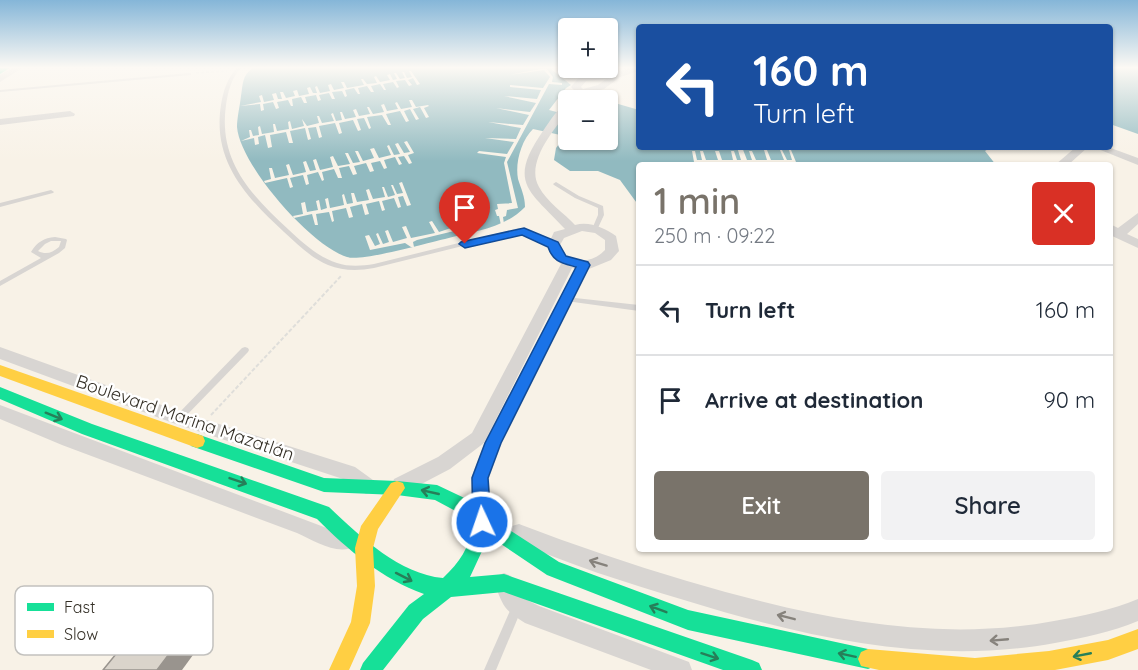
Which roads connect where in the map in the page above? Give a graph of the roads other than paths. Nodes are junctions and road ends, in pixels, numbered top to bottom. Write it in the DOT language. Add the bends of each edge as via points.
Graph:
graph roads {
  1 [pos="224,99"];
  2 [pos="70,114"];
  3 [pos="558,118"];
  4 [pos="1,122"];
  5 [pos="1079,150"];
  6 [pos="1106,150"];
  7 [pos="1065,162"];
  8 [pos="1138,162"];
  9 [pos="556,184"];
  10 [pos="51,192"];
  11 [pos="0,205"];
  12 [pos="1138,217"];
  13 [pos="572,229"];
  14 [pos="595,229"];
  15 [pos="1115,230"];
  16 [pos="1138,237"];
  17 [pos="1138,244"];
  18 [pos="554,245"];
  19 [pos="49,255"];
  20 [pos="576,264"];
  21 [pos="0,284"];
  22 [pos="566,299"];
  23 [pos="636,308"];
  24 [pos="245,350"];
  25 [pos="0,353"];
  26 [pos="0,370"];
  27 [pos="0,393"];
  28 [pos="0,412"];
  29 [pos="179,418"];
  30 [pos="485,440"];
  31 [pos="368,488"];
  32 [pos="397,488"];
  33 [pos="489,527"];
  34 [pos="358,544"];
  35 [pos="504,584"];
  36 [pos="448,588"];
  37 [pos="517,606"];
  38 [pos="1138,610"];
  39 [pos="1138,639"];
  40 [pos="339,670"];
  41 [pos="370,670"];
  42 [pos="490,670"];
  43 [pos="681,670"];
  44 [pos="752,670"];
  1 -- 18 [label="lane" via="222,124 226,153 237,178 249,195 308,251 327,262 348,268 376,266 519,231"];
  2 -- 4 [label="street"];
  3 -- 13 [label="street" via="532,160 530,183"];
  5 -- 7 [label="street"];
  6 -- 8 [label="street"];
  9 -- 14 [label="lane" via="601,207"];
  10 -- 11 [label="lane"];
  12 -- 15 [label="street"];
  13 -- 14 [label="street"];
  13 -- 18 [label="street" via="559,235"];
  14 -- 20 [label="street" via="611,239 612,251 602,261"];
  15 -- 16 [label="street"];
  15 -- 17 [label="street"];
  18 -- 20 [label="street" via="557,255"];
  19 -- 21 [label="lane"];
  20 -- 22 [label="street"];
  20 -- 30 [label="street"];
  22 -- 23 [label="lane"];
  22 -- 30 [label="street"];
  24 -- 29 [label="lane"];
  25 -- 29 [label="street, Boulevard Marina Mazatlán"];
  26 -- 31 [label="main road, Boulevard Marina Mazatlán" via="324,485"];
  27 -- 34 [label="main road, one-way" via="87,429 302,504 333,520"];
  28 -- 34 [label="street" via="331,539"];
  29 -- 31 [label="street, Boulevard Marina Mazatlán" via="350,473"];
  30 -- 32 [label="street"];
  30 -- 33 [label="street" via="480,478"];
  31 -- 32 [label="main road, Boulevard Marina Mazatlán"];
  33 -- 32 [label="main road, Boulevard Marina Mazatlán, one-way" via="469,509 437,493"];
  32 -- 34 [label="main road"];
  33 -- 36 [label="main road" via="474,556"];
  38 -- 33 [label="street, one-way" via="1047,635 968,642 860,635 713,599 582,558 514,530"];
  39 -- 33 [label="main road, Boulevard Marina Mazatlán, one-way" via="1108,650 1049,661 975,668 876,661 688,620 553,569"];
  34 -- 36 [label="main road, one-way" via="405,578"];
  34 -- 40 [label="main road" via="366,586 360,622"];
  35 -- 36 [label="main road"];
  35 -- 37 [label="street"];
  35 -- 44 [label="main road, one-way"];
  36 -- 41 [label="main road" via="418,610"];
  37 -- 42 [label="lane"];
  37 -- 43 [label="street"];
}
